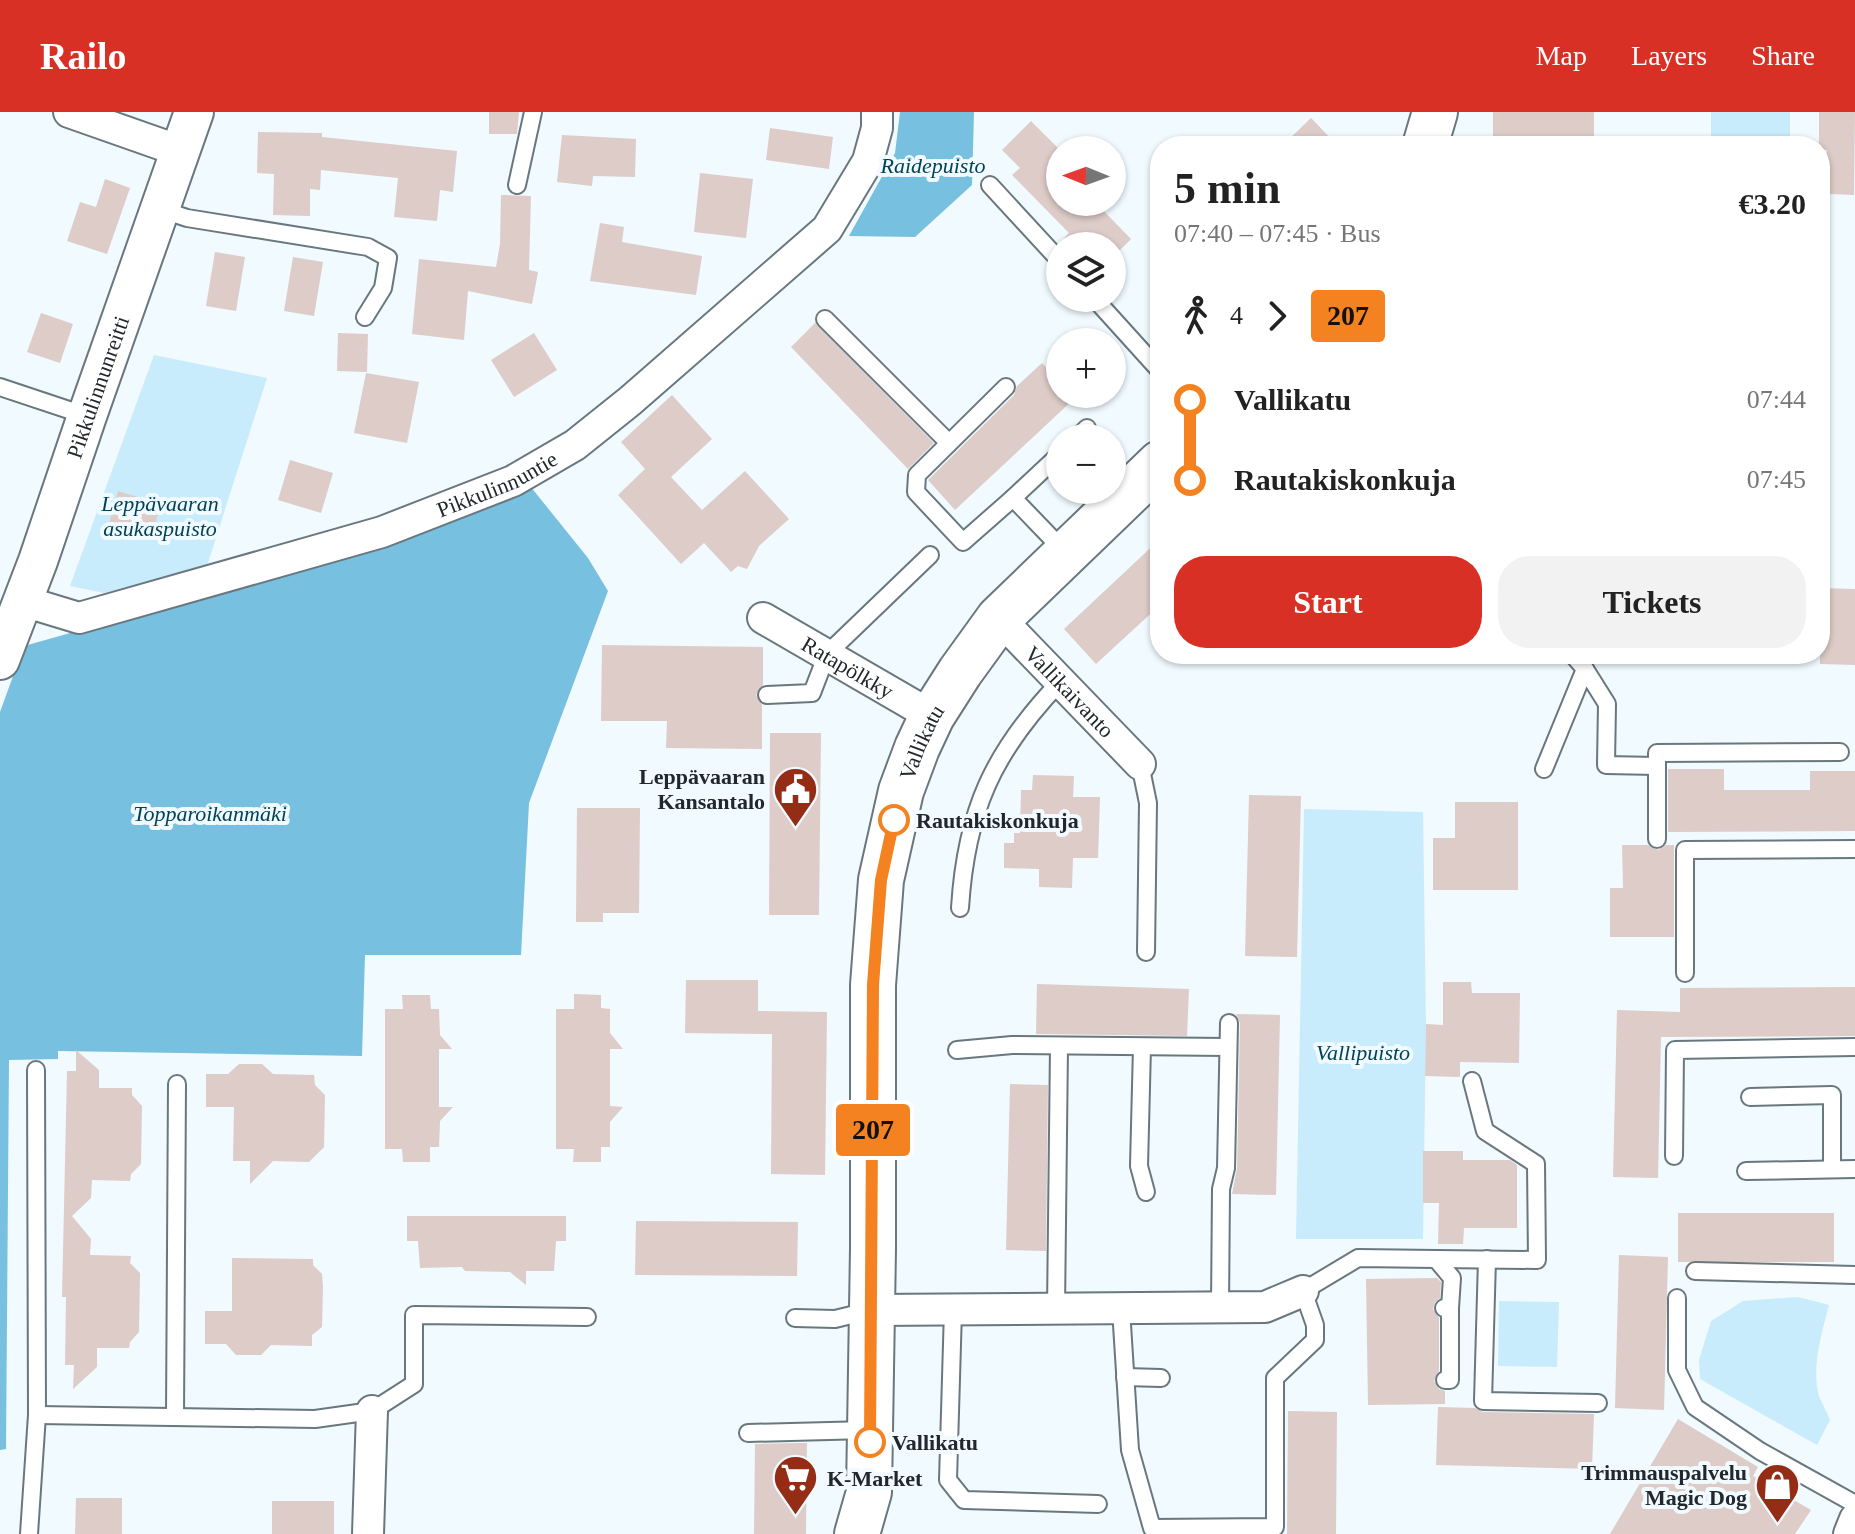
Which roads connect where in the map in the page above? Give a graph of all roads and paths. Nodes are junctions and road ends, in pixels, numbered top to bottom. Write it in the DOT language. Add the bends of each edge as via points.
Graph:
graph roads {
  1 [pos="69,112"];
  2 [pos="194,112"];
  3 [pos="533,112"];
  4 [pos="877,112"];
  5 [pos="1435,112"];
  6 [pos="1428,136"];
  7 [pos="180,151"];
  8 [pos="517,185"];
  9 [pos="990,185"];
  10 [pos="160,209"];
  11 [pos="1046,246"];
  12 [pos="1107,312"];
  13 [pos="365,317"];
  14 [pos="825,319"];
  15 [pos="1150,360"];
  16 [pos="0,387"];
  17 [pos="1006,387"];
  18 [pos="87,416"];
  19 [pos="949,443"];
  20 [pos="1046,467"];
  21 [pos="1150,472"];
  22 [pos="1013,498"];
  23 [pos="1065,553"];
  24 [pos="930,555"];
  25 [pos="23,601"];
  26 [pos="763,618"];
  27 [pos="999,618"];
  28 [pos="827,654"];
  29 [pos="0,660"];
  30 [pos="1581,664"];
  31 [pos="1585,669"];
  32 [pos="1060,682"];
  33 [pos="767,695"];
  34 [pos="932,716"];
  35 [pos="1840,752"];
  36 [pos="1140,764"];
  37 [pos="1657,766"];
  38 [pos="1544,769"];
  39 [pos="1657,839"];
  40 [pos="1855,849"];
  41 [pos="960,908"];
  42 [pos="1146,952"];
  43 [pos="1685,973"];
  44 [pos="1229,1023"];
  45 [pos="1059,1046"];
  46 [pos="1142,1047"];
  47 [pos="1228,1047"];
  48 [pos="1855,1047"];
  49 [pos="957,1050"];
  50 [pos="36,1070"];
  51 [pos="1472,1081"];
  52 [pos="177,1084"];
  53 [pos="1750,1097"];
  54 [pos="1674,1156"];
  55 [pos="1832,1169"];
  56 [pos="1855,1169"];
  57 [pos="1746,1171"];
  58 [pos="1146,1192"];
  59 [pos="1436,1259"];
  60 [pos="1487,1259"];
  61 [pos="1695,1271"];
  62 [pos="1855,1275"];
  63 [pos="1303,1291"];
  64 [pos="1677,1298"];
  65 [pos="1220,1308"];
  66 [pos="1121,1309"];
  67 [pos="872,1310"];
  68 [pos="953,1310"];
  69 [pos="1056,1310"];
  70 [pos="587,1317"];
  71 [pos="795,1318"];
  72 [pos="1125,1377"];
  73 [pos="1161,1378"];
  74 [pos="1445,1380"];
  75 [pos="1598,1403"];
  76 [pos="372,1411"];
  77 [pos="37,1415"];
  78 [pos="175,1417"];
  79 [pos="870,1430"];
  80 [pos="748,1433"];
  81 [pos="869,1492"];
  82 [pos="1098,1504"];
  83 [pos="1855,1504"];
  84 [pos="1855,1519"];
  85 [pos="29,1534"];
  86 [pos="368,1534"];
  87 [pos="857,1534"];
  88 [pos="882,1534"];
  89 [pos="1849,1534"];
  1 -- 7 [label="street"];
  2 -- 7 [label="street, Pikkulinnunreitti"];
  3 -- 8 [label="lane"];
  4 -- 25 [label="street, Pikkulinnuntie" via="868,161 827,229 608,419 513,481 382,532 79,618"];
  5 -- 6 [label="main road"];
  7 -- 10 [label="street, Pikkulinnunreitti"];
  9 -- 11 [label="lane"];
  10 -- 13 [label="lane" via="187,218 368,247 388,258 383,288"];
  10 -- 18 [label="street, Pikkulinnunreitti"];
  12 -- 15 [label="lane"];
  14 -- 19 [label="lane"];
  16 -- 18 [label="lane"];
  17 -- 19 [label="lane"];
  18 -- 25 [label="street, Pikkulinnunreitti"];
  19 -- 22 [label="lane" via="917,475 916,492 963,542"];
  20 -- 22 [label="lane"];
  21 -- 23 [label="main road, Vallikatu"];
  22 -- 23 [label="lane"];
  23 -- 27 [label="main road, Vallikatu"];
  24 -- 28 [label="lane"];
  25 -- 29 [label="street, Pikkulinnunreitti"];
  26 -- 28 [label="street, Ratapölkky"];
  27 -- 32 [label="street, Vallikaivanto"];
  27 -- 34 [label="main road, Vallikatu"];
  28 -- 33 [label="lane" via="812,693"];
  28 -- 34 [label="street, Ratapölkky"];
  30 -- 31 [label="lane"];
  31 -- 37 [label="lane" via="1607,704 1606,765"];
  31 -- 38 [label="lane"];
  32 -- 36 [label="street, Vallikaivanto"];
  32 -- 41 [label="lane" via="1029,714 993,769 975,817"];
  34 -- 67 [label="main road, Vallikatu" via="897,806 876,927"];
  35 -- 37 [label="lane" via="1657,753"];
  36 -- 42 [label="lane" via="1148,803"];
  37 -- 39 [label="lane"];
  40 -- 43 [label="lane" via="1685,850"];
  44 -- 47 [label="lane"];
  45 -- 46 [label="lane"];
  45 -- 49 [label="lane"];
  45 -- 69 [label="lane"];
  46 -- 47 [label="lane"];
  46 -- 58 [label="lane" via="1139,1166"];
  47 -- 65 [label="lane"];
  48 -- 54 [label="lane" via="1675,1050"];
  50 -- 77 [label="lane"];
  51 -- 60 [label="lane" via="1485,1131 1536,1164 1537,1260"];
  52 -- 78 [label="lane"];
  53 -- 55 [label="lane" via="1832,1095"];
  55 -- 56 [label="lane"];
  55 -- 57 [label="lane"];
  59 -- 60 [label="lane"];
  59 -- 63 [label="lane" via="1358,1258"];
  59 -- 74 [label="lane" via="1452,1278 1447,1308 1450,1380"];
  60 -- 75 [label="lane" via="1483,1401"];
  61 -- 62 [label="lane"];
  63 -- 65 [label="street" via="1265,1307"];
  63 -- 72 [label="lane" via="1315,1340 1275,1378 1275,1527 1152,1528 1130,1450"];
  64 -- 83 [label="lane" via="1677,1370 1695,1407"];
  65 -- 66 [label="street"];
  66 -- 69 [label="street"];
  66 -- 72 [label="lane"];
  67 -- 68 [label="street"];
  67 -- 71 [label="lane" via="835,1319"];
  67 -- 79 [label="main road, Vallikatu"];
  68 -- 69 [label="street"];
  68 -- 82 [label="lane" via="948,1480 964,1500"];
  70 -- 76 [label="lane" via="414,1315 414,1384"];
  72 -- 73 [label="lane"];
  76 -- 78 [label="lane" via="315,1419"];
  76 -- 86 [label="street"];
  77 -- 78 [label="lane"];
  77 -- 85 [label="lane"];
  79 -- 80 [label="lane"];
  79 -- 81 [label="main road, Vallikatu"];
  81 -- 87 [label="main road, Vallikatu"];
  81 -- 88 [label="main road, Vallikatu"];
  84 -- 89 [label="street"];
}
